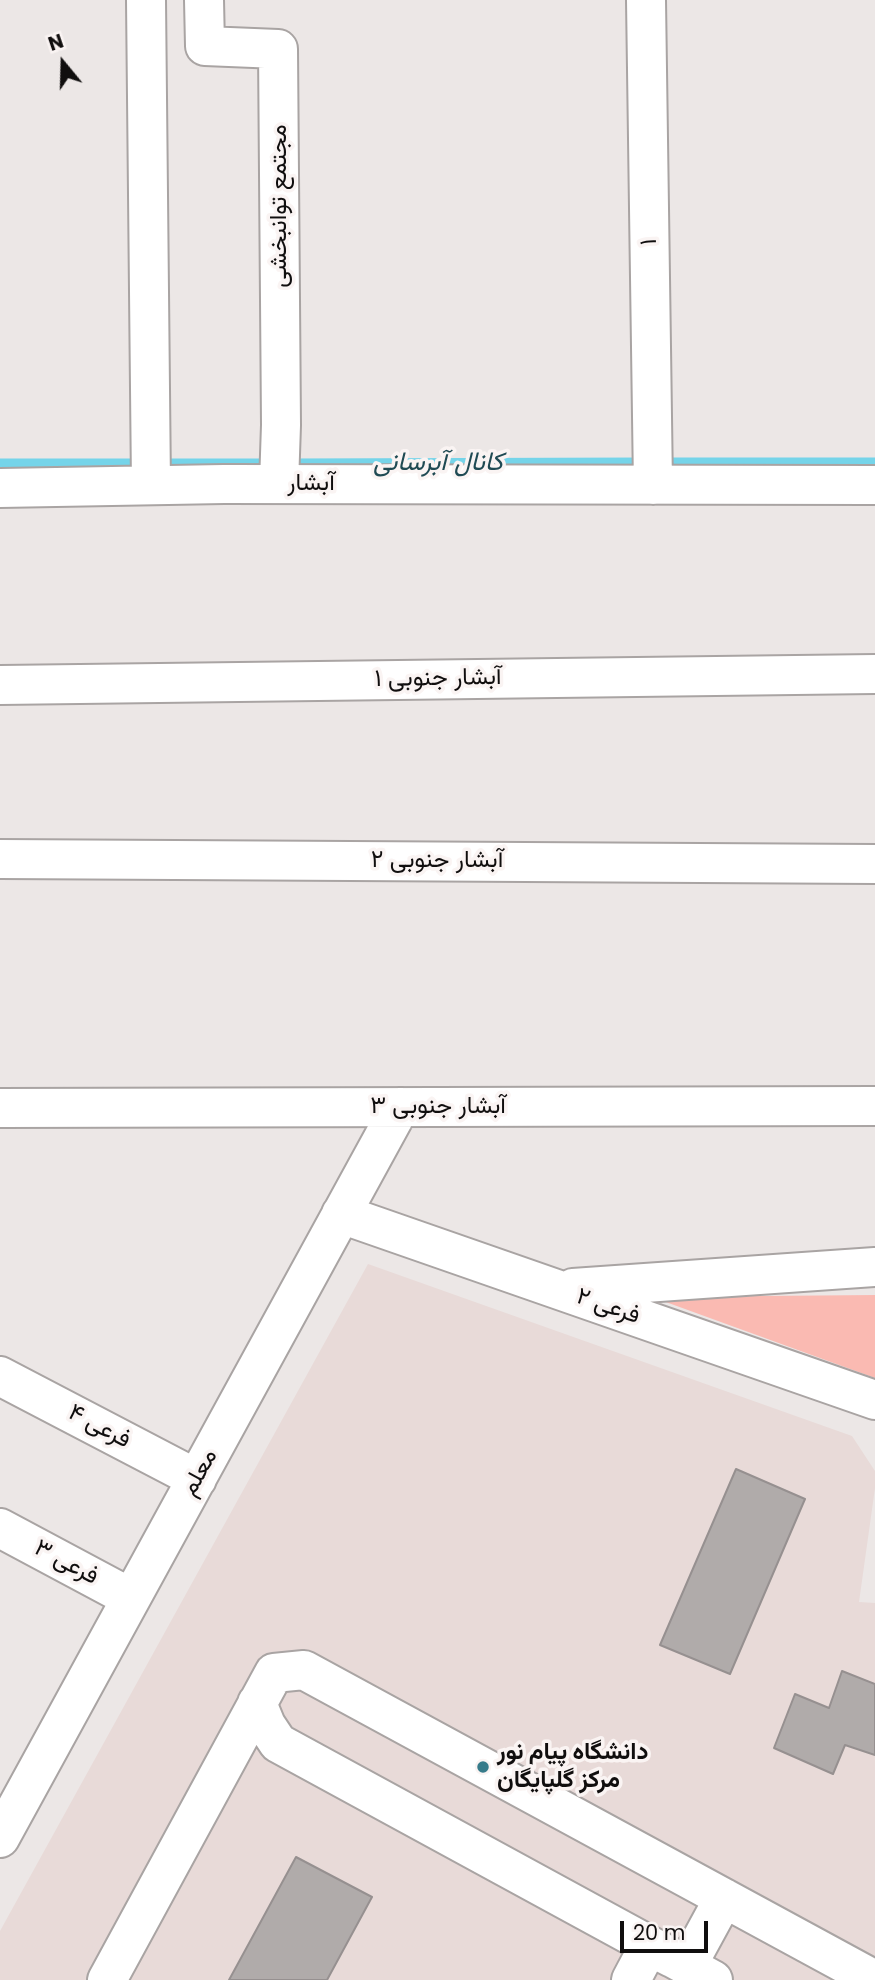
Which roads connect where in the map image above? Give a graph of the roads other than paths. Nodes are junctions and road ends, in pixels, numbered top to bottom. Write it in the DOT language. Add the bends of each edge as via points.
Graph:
graph roads {
  1 [pos="146,0"];
  2 [pos="204,0"];
  3 [pos="646,0"];
  4 [pos="279,484"];
  5 [pos="151,485"];
  6 [pos="653,485"];
  7 [pos="875,485"];
  8 [pos="0,488"];
  9 [pos="875,674"];
  10 [pos="0,685"];
  11 [pos="0,859"];
  12 [pos="875,864"];
  13 [pos="875,1106"];
  14 [pos="400,1107"];
  15 [pos="0,1108"];
  16 [pos="341,1214"];
  17 [pos="875,1267"];
  18 [pos="556,1289"];
  19 [pos="0,1376"];
  20 [pos="875,1399"];
  21 [pos="197,1479"];
  22 [pos="0,1528"];
  23 [pos="131,1598"];
  24 [pos="257,1703"];
  25 [pos="4,1820"];
  26 [pos="724,1898"];
  27 [pos="649,1946"];
  28 [pos="704,1975"];
  29 [pos="107,1980"];
  30 [pos="631,1980"];
  31 [pos="875,1980"];
  1 -- 5 [label="street"];
  2 -- 4 [label="street, مجتمع توانبخشى" via="205,46 278,49"];
  3 -- 6 [label="street, ۱"];
  4 -- 5 [label="street, آبشار"];
  4 -- 6 [label="street, آبشار"];
  5 -- 8 [label="street, آبشار"];
  6 -- 7 [label="street, آبشار"];
  9 -- 10 [label="street, آبشار جنوبی ۱"];
  11 -- 12 [label="street, آبشار جنوبی ۲"];
  13 -- 14 [label="street, آبشار جنوبی ۳"];
  14 -- 15 [label="street, آبشار جنوبی ۳"];
  14 -- 16 [label="street, معلم"];
  16 -- 18 [label="street, فرعی ۲"];
  16 -- 21 [label="street, معلم"];
  17 -- 18 [label="street"];
  18 -- 20 [label="street, فرعی ۲"];
  19 -- 21 [label="street, فرعی ۴"];
  21 -- 23 [label="street, معلم"];
  22 -- 23 [label="street, فرعی ۳"];
  23 -- 25 [label="street, معلم"];
  24 -- 26 [label="street" via="274,1673 304,1670"];
  24 -- 27 [label="street" via="278,1742"];
  24 -- 29 [label="street"];
  26 -- 28 [label="street"];
  26 -- 31 [label="street"];
  27 -- 28 [label="street"];
  27 -- 30 [label="street"];
}
